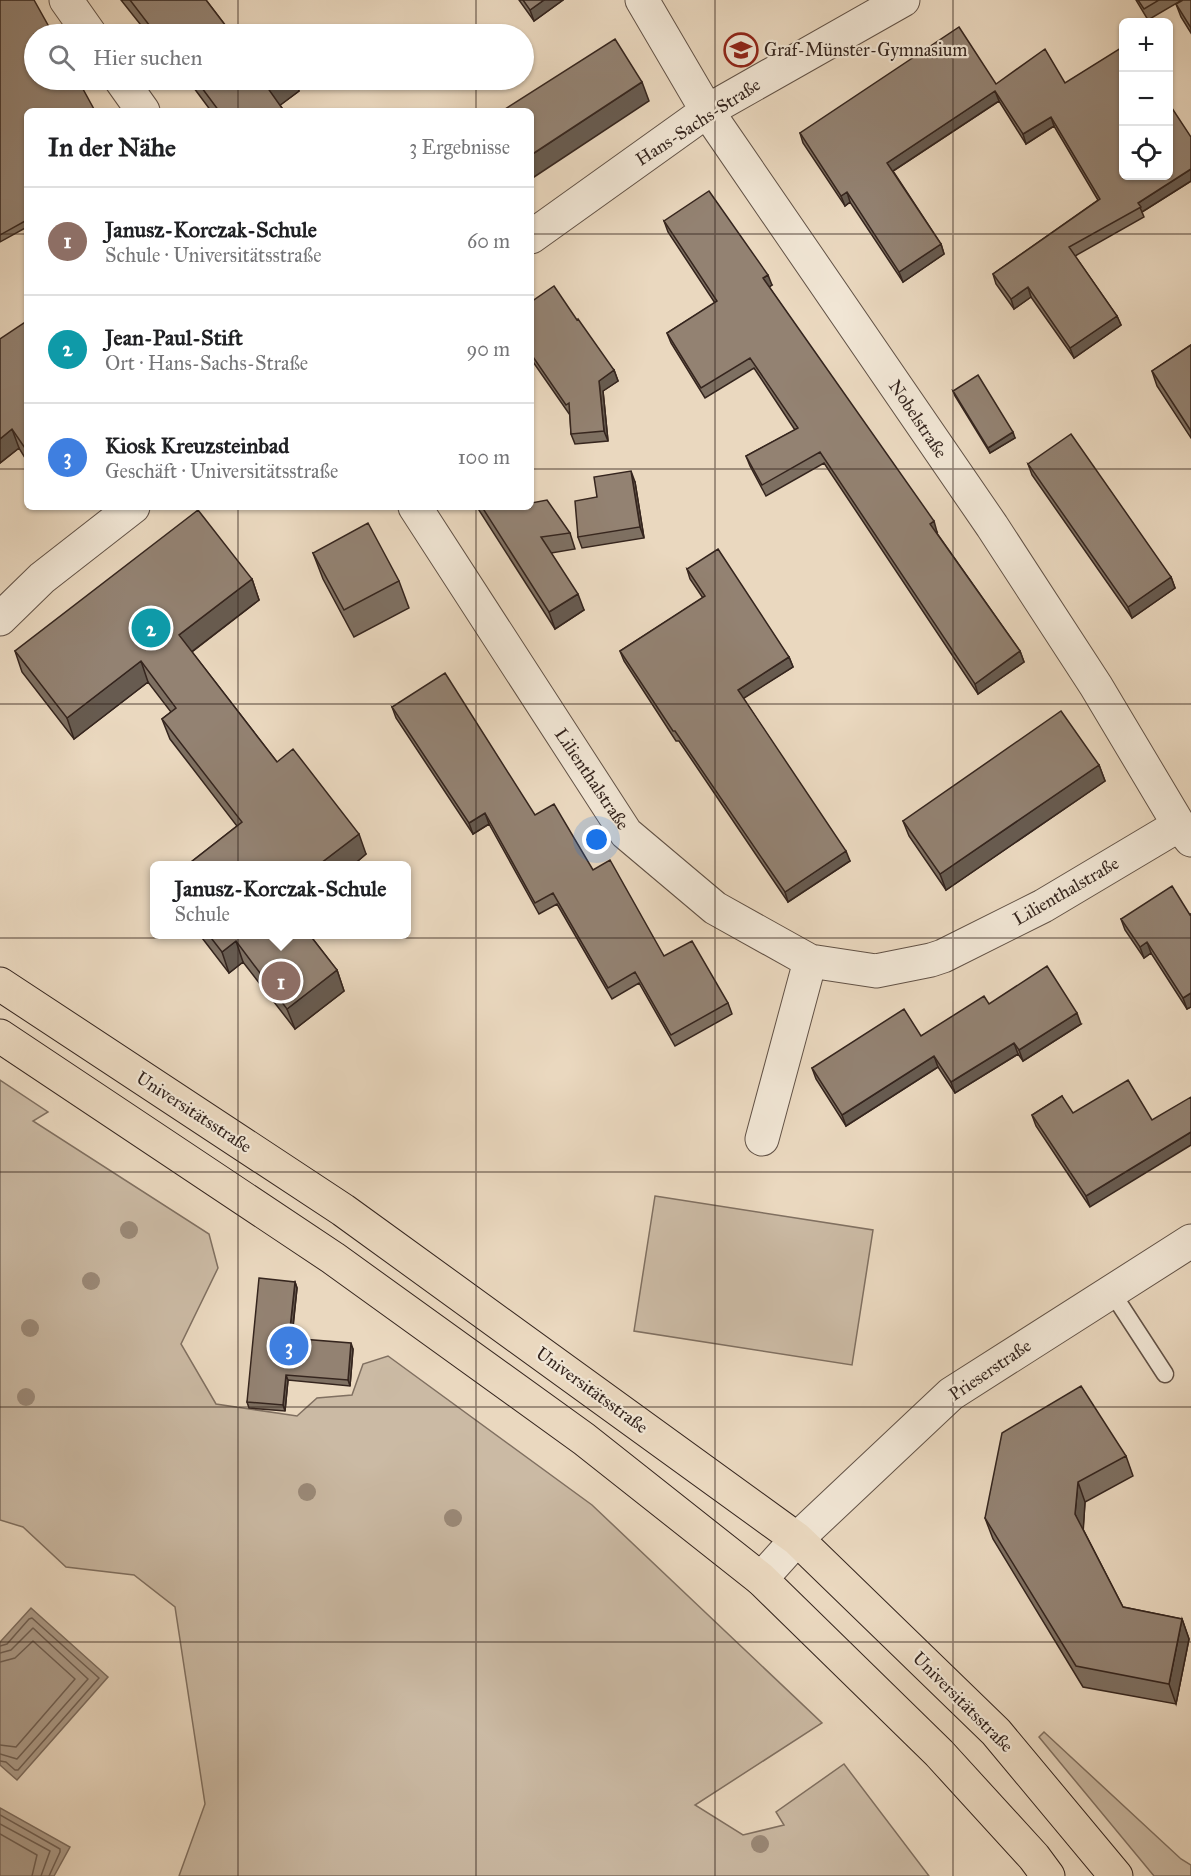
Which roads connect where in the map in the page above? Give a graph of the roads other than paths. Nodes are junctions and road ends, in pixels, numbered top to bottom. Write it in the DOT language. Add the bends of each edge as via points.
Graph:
graph roads {
  1 [pos="66,0"];
  2 [pos="642,0"];
  3 [pos="903,0"];
  4 [pos="83,24"];
  5 [pos="128,90"];
  6 [pos="141,108"];
  7 [pos="708,111"];
  8 [pos="534,235"];
  9 [pos="129,510"];
  10 [pos="417,510"];
  11 [pos="0,619"];
  12 [pos="1185,832"];
  13 [pos="810,961"];
  14 [pos="0,984"];
  15 [pos="0,1036"];
  16 [pos="762,1139"];
  17 [pos="1191,1241"];
  18 [pos="1111,1291"];
  19 [pos="1166,1374"];
  20 [pos="797,1539"];
  21 [pos="761,1579"];
  22 [pos="1048,1876"];
  23 [pos="1116,1876"];
  1 -- 4 [label="street"];
  2 -- 7 [label="street, Nobelstraße"];
  3 -- 7 [label="street, Hans-Sachs-Straße"];
  5 -- 6 [label="street"];
  7 -- 8 [label="street, Hans-Sachs-Straße"];
  7 -- 12 [label="street, Nobelstraße" via="992,526"];
  9 -- 11 [label="street" via="42,578"];
  10 -- 13 [label="street, Lilienthalstraße" via="626,833 715,908"];
  12 -- 13 [label="street, Lilienthalstraße" via="943,956 876,971"];
  13 -- 16 [label="street"];
  14 -- 20 [label="main road, Universitätsstraße" via="343,1210"];
  15 -- 21 [label="main road" via="333,1258 584,1440"];
  17 -- 18 [label="street, Prieserstraße"];
  18 -- 19 [label="lane"];
  18 -- 20 [label="street, Prieserstraße" via="951,1394"];
  20 -- 21 [label="street, Prieserstraße"];
  20 -- 23 [label="main road, Universitätsstraße" via="996,1732"];
  21 -- 22 [label="main road" via="939,1753"];
}
